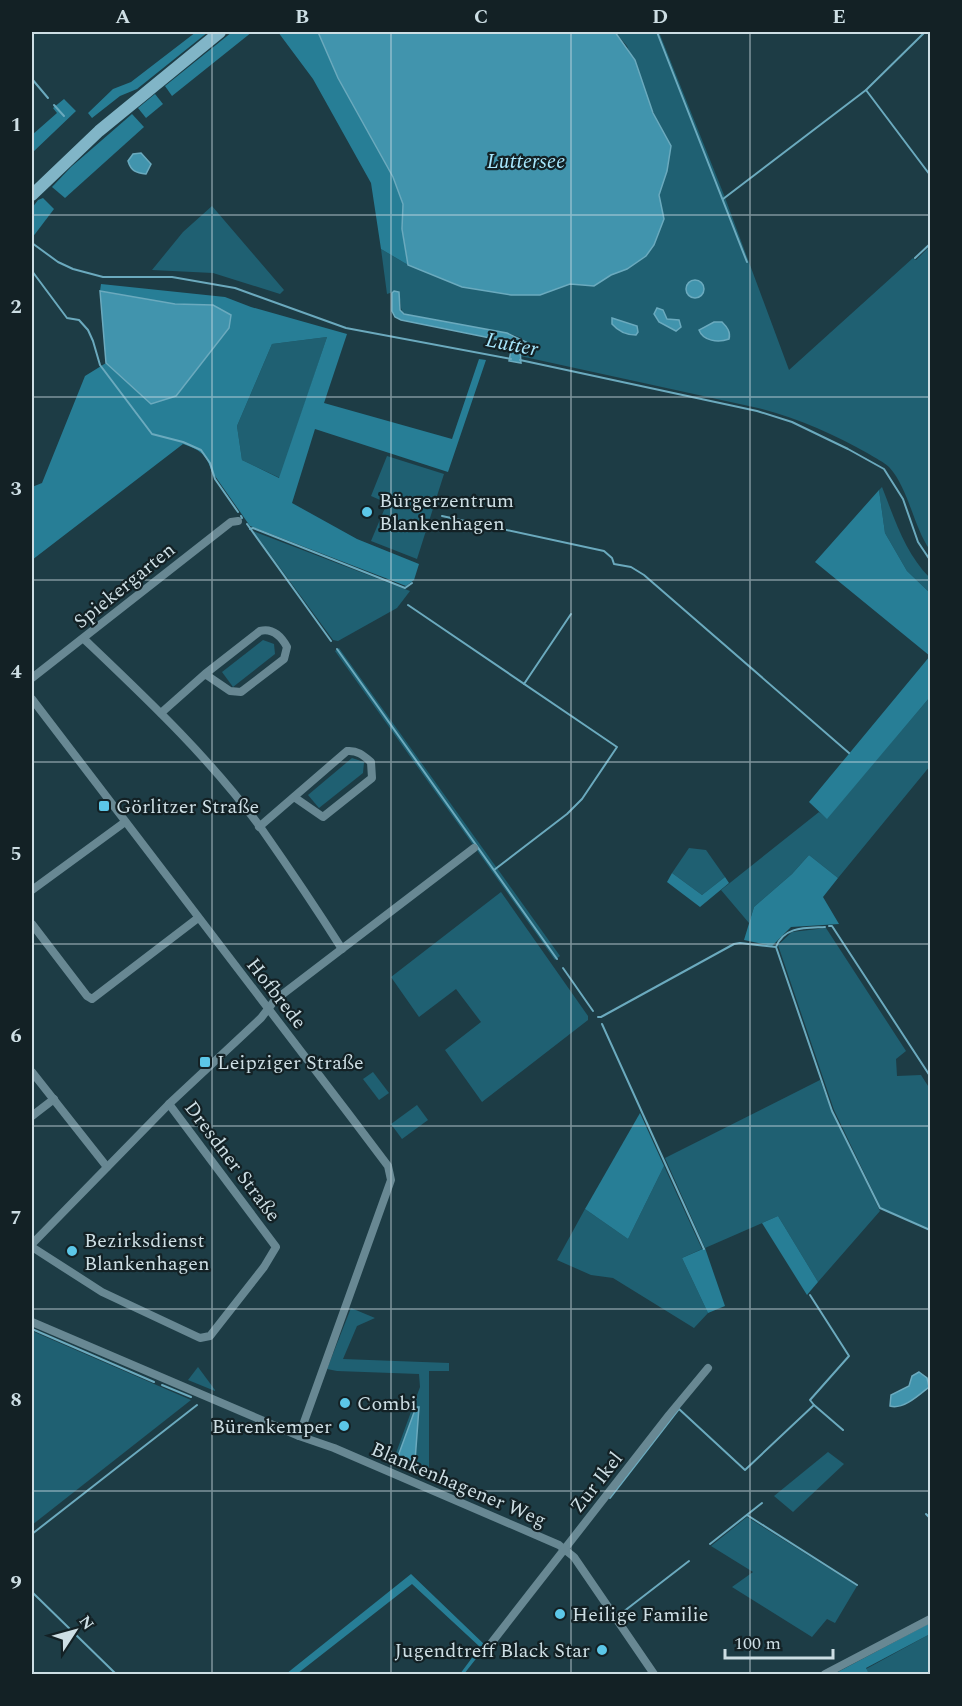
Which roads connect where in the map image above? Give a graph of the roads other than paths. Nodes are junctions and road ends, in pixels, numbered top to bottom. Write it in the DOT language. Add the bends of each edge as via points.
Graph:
graph roads {
  1 [pos="220,32"];
  2 [pos="32,195"];
  3 [pos="238,520"];
  4 [pos="84,639"];
  5 [pos="205,674"];
  6 [pos="32,678"];
  7 [pos="32,699"];
  8 [pos="161,712"];
  9 [pos="294,797"];
  10 [pos="125,822"];
  11 [pos="260,827"];
  12 [pos="474,848"];
  13 [pos="32,890"];
  14 [pos="198,918"];
  15 [pos="32,924"];
  16 [pos="342,949"];
  17 [pos="269,1009"];
  18 [pos="32,1072"];
  19 [pos="54,1099"];
  20 [pos="169,1104"];
  21 [pos="32,1116"];
  22 [pos="107,1167"];
  23 [pos="32,1246"];
  24 [pos="32,1322"];
  25 [pos="708,1368"];
  26 [pos="299,1436"];
  27 [pos="565,1549"];
  28 [pos="930,1619"];
  29 [pos="489,1646"];
  30 [pos="654,1674"];
  31 [pos="825,1674"];
  1 -- 2 [label="main road" via="82,146"];
  3 -- 4 [label="street, Spiekergarten" via="131,598"];
  4 -- 6 [label="street, Spiekergarten"];
  4 -- 8 [label="street"];
  5 -- 5 [label="street" via="230,691 241,692 284,658 286,647 275,633 260,631"];
  5 -- 8 [label="street"];
  7 -- 10 [label="street, Hofbrede"];
  8 -- 11 [label="street"];
  9 -- 9 [label="street" via="323,817 372,778 371,762 354,750 346,751"];
  9 -- 11 [label="street"];
  10 -- 13 [label="street"];
  10 -- 14 [label="street, Hofbrede"];
  11 -- 16 [label="street"];
  12 -- 16 [label="street"];
  14 -- 15 [label="street" via="92,999"];
  14 -- 17 [label="street, Hofbrede"];
  16 -- 17 [label="street" via="275,1000"];
  17 -- 20 [label="street"];
  17 -- 26 [label="street, Hofbrede" via="391,1173"];
  18 -- 19 [label="street"];
  19 -- 21 [label="street"];
  19 -- 22 [label="street"];
  20 -- 22 [label="street"];
  20 -- 23 [label="street, Dresdner Straße" via="276,1247 210,1336 200,1338 102,1293"];
  22 -- 23 [label="street"];
  24 -- 26 [label="street, Blankenhagener Weg"];
  25 -- 27 [label="street, Zur Ikel"];
  26 -- 27 [label="street, Blankenhagener Weg"];
  27 -- 29 [label="street, Zur Ikel"];
  27 -- 30 [label="street, Blankenhagener Weg"];
  28 -- 31 [label="street"];
}
